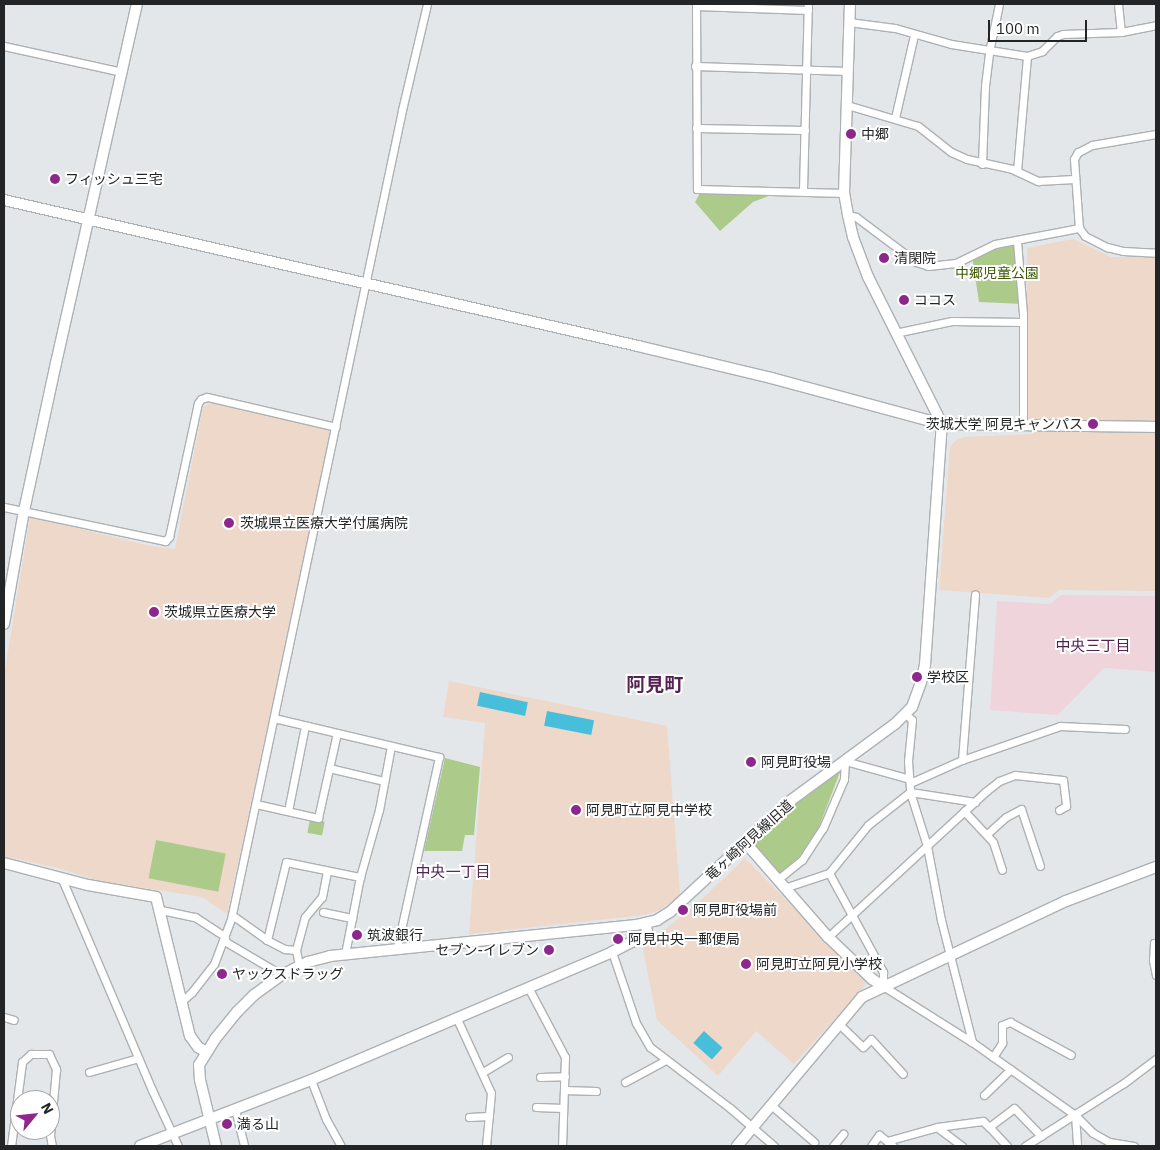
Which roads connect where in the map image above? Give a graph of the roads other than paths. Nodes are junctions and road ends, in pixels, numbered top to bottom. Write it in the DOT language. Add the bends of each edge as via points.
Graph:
graph roads {
  1 [pos="137,4"];
  2 [pos="427,4"];
  3 [pos="850,4"];
  4 [pos="999,4"];
  5 [pos="1118,4"];
  6 [pos="696,5"];
  7 [pos="808,7"];
  8 [pos="849,22"];
  9 [pos="1156,25"];
  10 [pos="1121,32"];
  11 [pos="914,35"];
  12 [pos="4,46"];
  13 [pos="989,52"];
  14 [pos="1027,56"];
  15 [pos="695,66"];
  16 [pos="807,70"];
  17 [pos="848,71"];
  18 [pos="122,72"];
  19 [pos="846,105"];
  20 [pos="895,118"];
  21 [pos="696,128"];
  22 [pos="805,130"];
  23 [pos="1156,134"];
  24 [pos="982,164"];
  25 [pos="1017,171"];
  26 [pos="1074,179"];
  27 [pos="803,190"];
  28 [pos="844,193"];
  29 [pos="4,200"];
  30 [pos="848,214"];
  31 [pos="89,219"];
  32 [pos="1079,228"];
  33 [pos="1017,242"];
  34 [pos="1156,253"];
  35 [pos="367,283"];
  36 [pos="1023,322"];
  37 [pos="896,334"];
  38 [pos="942,424"];
  39 [pos="1023,426"];
  40 [pos="336,427"];
  41 [pos="1156,427"];
  42 [pos="4,507"];
  43 [pos="24,511"];
  44 [pos="975,595"];
  45 [pos="4,624"];
  46 [pos="906,714"];
  47 [pos="274,718"];
  48 [pos="305,726"];
  49 [pos="1125,729"];
  50 [pos="337,733"];
  51 [pos="391,746"];
  52 [pos="962,760"];
  53 [pos="845,761"];
  54 [pos="329,768"];
  55 [pos="384,781"];
  56 [pos="910,781"];
  57 [pos="910,792"];
  58 [pos="975,802"];
  59 [pos="256,804"];
  60 [pos="1059,810"];
  61 [pos="288,811"];
  62 [pos="964,811"];
  63 [pos="987,834"];
  64 [pos="745,842"];
  65 [pos="927,846"];
  66 [pos="4,863"];
  67 [pos="1040,866"];
  68 [pos="1156,867"];
  69 [pos="1002,870"];
  70 [pos="327,871"];
  71 [pos="829,873"];
  72 [pos="360,877"];
  73 [pos="62,879"];
  74 [pos="778,880"];
  75 [pos="784,888"];
  76 [pos="160,910"];
  77 [pos="323,912"];
  78 [pos="851,914"];
  79 [pos="232,915"];
  80 [pos="352,918"];
  81 [pos="646,923"];
  82 [pos="224,936"];
  83 [pos="828,937"];
  84 [pos="267,940"];
  85 [pos="1156,943"];
  86 [pos="397,948"];
  87 [pos="296,950"];
  88 [pos="612,952"];
  89 [pos="345,954"];
  90 [pos="951,956"];
  91 [pos="299,966"];
  92 [pos="1156,973"];
  93 [pos="282,975"];
  94 [pos="883,986"];
  95 [pos="529,989"];
  96 [pos="182,1001"];
  97 [pos="4,1017"];
  98 [pos="457,1019"];
  99 [pos="14,1020"];
  100 [pos="839,1024"];
  101 [pos="972,1042"];
  102 [pos="206,1052"];
  103 [pos="1071,1055"];
  104 [pos="508,1057"];
  105 [pos="993,1057"];
  106 [pos="138,1058"];
  107 [pos="1156,1059"];
  108 [pos="666,1060"];
  109 [pos="1011,1069"];
  110 [pos="89,1072"];
  111 [pos="483,1072"];
  112 [pos="903,1074"];
  113 [pos="540,1076"];
  114 [pos="565,1076"];
  115 [pos="311,1080"];
  116 [pos="625,1082"];
  117 [pos="564,1090"];
  118 [pos="596,1091"];
  119 [pos="984,1095"];
  120 [pos="771,1105"];
  121 [pos="536,1107"];
  122 [pos="563,1108"];
  123 [pos="235,1110"];
  124 [pos="1075,1114"];
  125 [pos="489,1116"];
  126 [pos="470,1117"];
  127 [pos="210,1120"];
  128 [pos="753,1127"];
  129 [pos="937,1127"];
  130 [pos="989,1127"];
  131 [pos="843,1134"];
  132 [pos="171,1135"];
  133 [pos="1041,1136"];
  134 [pos="887,1141"];
  135 [pos="814,1142"];
  136 [pos="1109,1144"];
  137 [pos="11,1146"];
  138 [pos="52,1146"];
  139 [pos="140,1146"];
  140 [pos="178,1146"];
  141 [pos="216,1146"];
  142 [pos="244,1146"];
  143 [pos="342,1146"];
  144 [pos="486,1146"];
  145 [pos="562,1146"];
  146 [pos="737,1146"];
  147 [pos="774,1146"];
  148 [pos="833,1146"];
  149 [pos="871,1146"];
  150 [pos="894,1146"];
  151 [pos="962,1146"];
  152 [pos="1006,1146"];
  153 [pos="1025,1146"];
  154 [pos="1077,1146"];
  155 [pos="1134,1146"];
  1 -- 18 [label="street"];
  2 -- 35 [label="street"];
  3 -- 8 [label="street"];
  4 -- 13 [label="street"];
  5 -- 10 [label="street"];
  6 -- 7 [label="street"];
  6 -- 15 [label="street"];
  7 -- 16 [label="street"];
  8 -- 11 [label="street" via="895,28"];
  8 -- 17 [label="street"];
  9 -- 10 [label="street"];
  10 -- 14 [label="street" via="1063,34 1036,55"];
  11 -- 13 [label="street"];
  11 -- 20 [label="street"];
  12 -- 18 [label="street"];
  13 -- 14 [label="street"];
  13 -- 24 [label="street"];
  14 -- 25 [label="street"];
  15 -- 16 [label="street"];
  15 -- 21 [label="street"];
  16 -- 17 [label="street"];
  16 -- 22 [label="street"];
  17 -- 19 [label="street"];
  18 -- 31 [label="street"];
  19 -- 20 [label="street"];
  19 -- 28 [label="street"];
  20 -- 24 [label="street" via="918,126 952,152"];
  21 -- 22 [label="street"];
  21 -- 27 [label="street" via="697,189"];
  22 -- 27 [label="street"];
  23 -- 26 [label="street" via="1092,145 1078,152 1074,159"];
  24 -- 25 [label="street"];
  25 -- 26 [label="street" via="1038,181"];
  26 -- 32 [label="street"];
  27 -- 28 [label="street"];
  28 -- 30 [label="street"];
  29 -- 31 [label="street"];
  30 -- 33 [label="street" via="861,220 916,262 928,266 956,263 996,244"];
  30 -- 37 [label="street" via="861,259"];
  31 -- 35 [label="street"];
  31 -- 43 [label="street"];
  32 -- 33 [label="street"];
  32 -- 34 [label="street" via="1085,236 1107,247"];
  33 -- 36 [label="street"];
  35 -- 38 [label="street" via="771,378"];
  35 -- 40 [label="street"];
  36 -- 37 [label="street" via="952,321"];
  36 -- 39 [label="street"];
  37 -- 38 [label="street"];
  38 -- 39 [label="street"];
  38 -- 46 [label="street, 竜ヶ崎阿見線旧道" via="925,665 916,700"];
  39 -- 41 [label="street"];
  40 -- 43 [label="street" via="207,397 202,399 198,403 169,537 165,542"];
  40 -- 47 [label="street"];
  42 -- 43 [label="street"];
  43 -- 45 [label="street"];
  44 -- 52 [label="street"];
  46 -- 53 [label="street, 竜ヶ崎阿見線旧道"];
  46 -- 56 [label="street" via="912,720 908,761"];
  47 -- 48 [label="street"];
  47 -- 59 [label="street"];
  48 -- 50 [label="street"];
  48 -- 61 [label="street"];
  49 -- 52 [label="street" via="1060,726"];
  50 -- 51 [label="street"];
  50 -- 54 [label="street"];
  51 -- 55 [label="street"];
  51 -- 86 [label="street" via="439,757"];
  52 -- 56 [label="street"];
  53 -- 56 [label="street"];
  53 -- 64 [label="street, 竜ヶ崎阿見線旧道" via="790,801"];
  53 -- 74 [label="street" via="844,779 823,828 802,860"];
  54 -- 55 [label="street"];
  54 -- 61 [label="street" via="318,818"];
  55 -- 72 [label="street"];
  56 -- 57 [label="street"];
  57 -- 58 [label="street"];
  57 -- 65 [label="street"];
  57 -- 71 [label="street" via="868,825"];
  58 -- 60 [label="street" via="999,781 1015,775 1026,776 1064,780 1066,806"];
  58 -- 62 [label="street"];
  59 -- 61 [label="street"];
  59 -- 79 [label="street"];
  62 -- 63 [label="street"];
  62 -- 65 [label="street"];
  63 -- 67 [label="street" via="1021,809"];
  63 -- 69 [label="street" via="994,842"];
  64 -- 74 [label="street"];
  64 -- 81 [label="street, 竜ヶ崎阿見線旧道" via="670,912"];
  65 -- 78 [label="street"];
  65 -- 90 [label="street"];
  66 -- 73 [label="street"];
  68 -- 90 [label="street" via="1066,901"];
  70 -- 72 [label="street"];
  70 -- 84 [label="street" via="286,862"];
  70 -- 87 [label="street" via="322,897 305,917"];
  71 -- 75 [label="street"];
  71 -- 78 [label="street"];
  72 -- 80 [label="street"];
  73 -- 76 [label="street" via="152,895"];
  73 -- 106 [label="street"];
  74 -- 75 [label="street"];
  75 -- 83 [label="street"];
  76 -- 82 [label="street" via="195,917"];
  76 -- 96 [label="street"];
  77 -- 80 [label="street"];
  78 -- 83 [label="street"];
  78 -- 94 [label="street" via="883,972"];
  79 -- 82 [label="street"];
  79 -- 84 [label="street"];
  80 -- 89 [label="street"];
  81 -- 86 [label="street, 竜ヶ崎阿見線旧道"];
  81 -- 88 [label="street" via="645,935"];
  82 -- 93 [label="street" via="226,942"];
  82 -- 96 [label="street" via="209,971"];
  83 -- 94 [label="street"];
  84 -- 87 [label="street" via="285,949"];
  85 -- 92 [label="street" via="1153,960"];
  86 -- 89 [label="street, 竜ヶ崎阿見線旧道"];
  87 -- 91 [label="street"];
  88 -- 95 [label="street"];
  88 -- 108 [label="street" via="636,1023 650,1047"];
  89 -- 91 [label="street, 竜ヶ崎阿見線旧道"];
  90 -- 94 [label="street"];
  90 -- 101 [label="street"];
  91 -- 93 [label="street, 竜ヶ崎阿見線旧道"];
  93 -- 102 [label="street, 竜ヶ崎阿見線旧道" via="246,1002"];
  94 -- 100 [label="street" via="862,997"];
  94 -- 101 [label="street"];
  95 -- 98 [label="street"];
  95 -- 114 [label="street" via="565,1057"];
  96 -- 102 [label="street" via="190,1036"];
  97 -- 99 [label="street"];
  98 -- 111 [label="street"];
  98 -- 115 [label="street"];
  100 -- 112 [label="street" via="863,1047 871,1039"];
  100 -- 120 [label="street"];
  101 -- 105 [label="street"];
  102 -- 127 [label="street, 竜ヶ崎阿見線旧道" via="198,1070"];
  103 -- 105 [label="street" via="1010,1022 1002,1025 1002,1043"];
  104 -- 111 [label="street"];
  105 -- 109 [label="street"];
  106 -- 110 [label="street"];
  106 -- 132 [label="street"];
  107 -- 124 [label="street"];
  108 -- 116 [label="street"];
  108 -- 128 [label="street"];
  109 -- 119 [label="street"];
  109 -- 124 [label="street"];
  111 -- 125 [label="street" via="492,1093"];
  113 -- 114 [label="street"];
  114 -- 117 [label="street"];
  115 -- 123 [label="street"];
  115 -- 143 [label="street" via="326,1119"];
  117 -- 118 [label="street"];
  117 -- 122 [label="street"];
  120 -- 128 [label="street"];
  120 -- 135 [label="street"];
  121 -- 122 [label="street"];
  122 -- 145 [label="street"];
  123 -- 127 [label="street"];
  123 -- 142 [label="street"];
  124 -- 133 [label="street"];
  124 -- 136 [label="street"];
  124 -- 154 [label="street"];
  125 -- 126 [label="street"];
  125 -- 144 [label="street"];
  127 -- 132 [label="street"];
  127 -- 141 [label="street, 竜ヶ崎阿見線旧道"];
  128 -- 146 [label="street"];
  128 -- 147 [label="street"];
  129 -- 130 [label="street" via="983,1121"];
  129 -- 134 [label="street"];
  129 -- 151 [label="street"];
  130 -- 133 [label="street" via="1014,1108"];
  130 -- 152 [label="street"];
  131 -- 148 [label="street"];
  132 -- 139 [label="street"];
  132 -- 140 [label="street"];
  133 -- 153 [label="street"];
  134 -- 149 [label="street" via="879,1135"];
  134 -- 150 [label="street"];
  136 -- 155 [label="street"];
  137 -- 138 [label="street" via="22,1062 31,1054 49,1054 56,1069 50,1135"];
}
